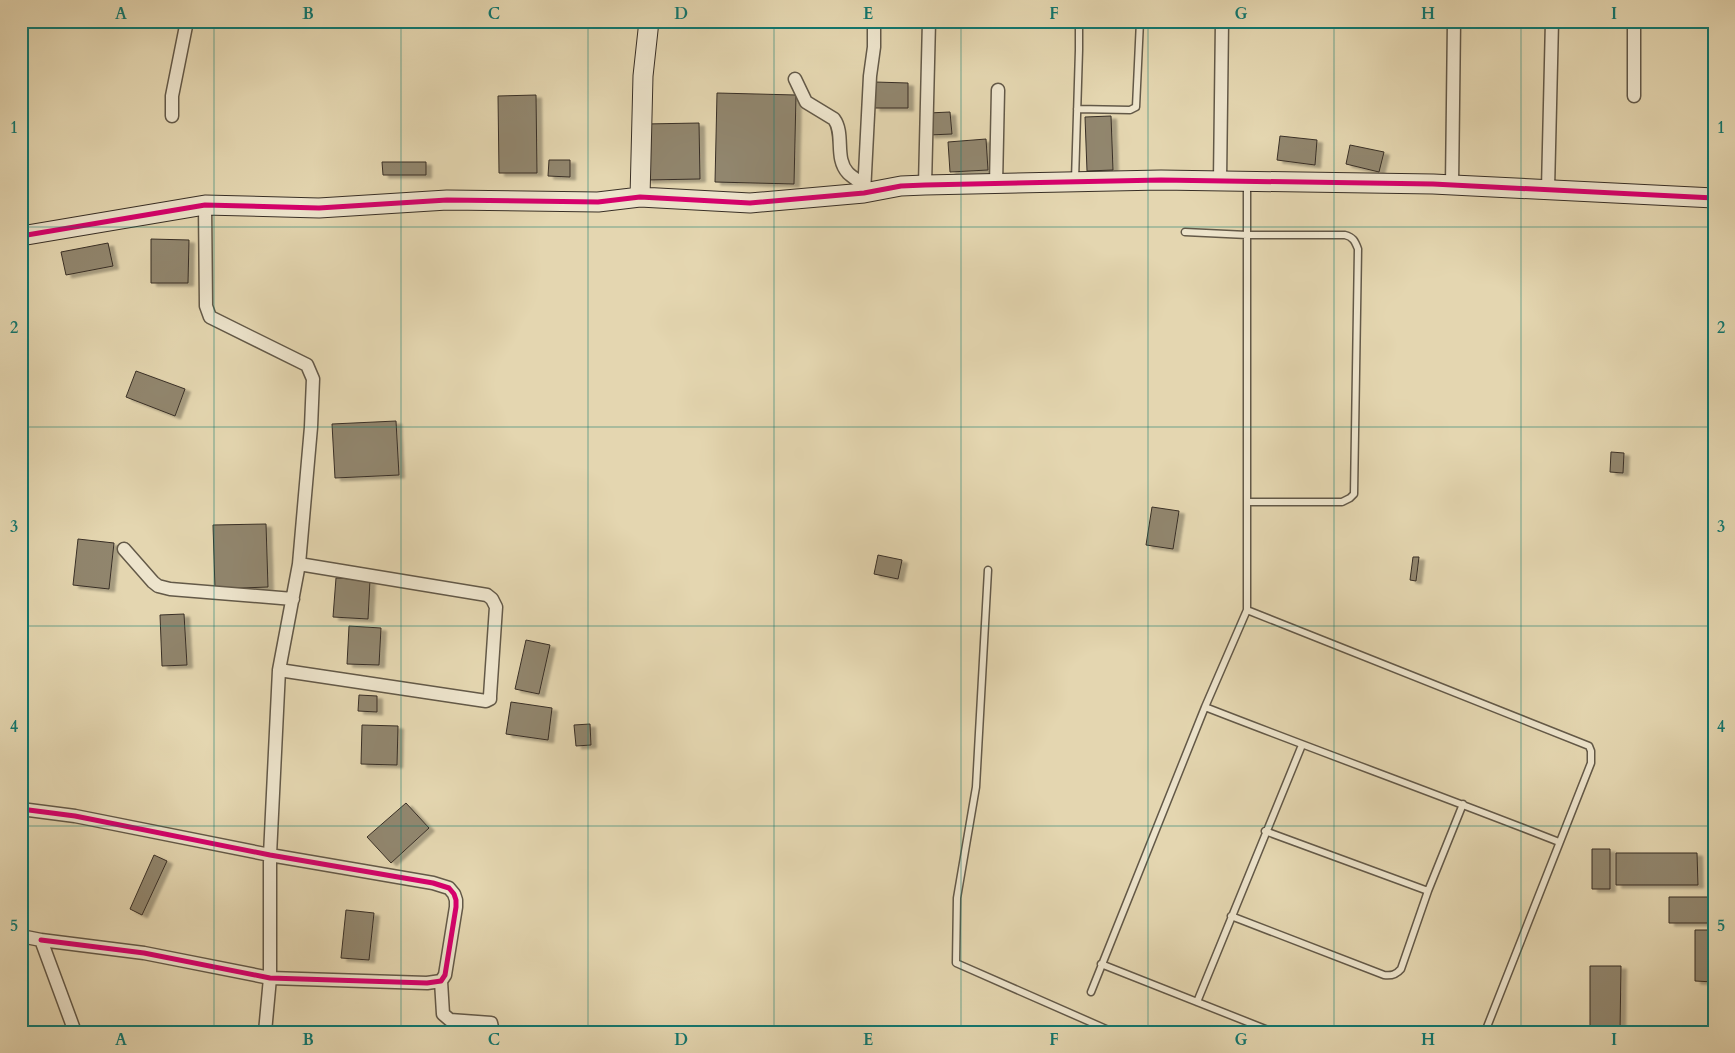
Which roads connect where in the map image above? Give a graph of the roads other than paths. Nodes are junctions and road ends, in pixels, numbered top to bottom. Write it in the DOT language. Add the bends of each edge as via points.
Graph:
graph roads {
  1 [pos="187,21"];
  2 [pos="649,21"];
  3 [pos="874,21"];
  4 [pos="929,21"];
  5 [pos="1078,21"];
  6 [pos="1140,21"];
  7 [pos="1222,21"];
  8 [pos="1454,21"];
  9 [pos="1552,21"];
  10 [pos="1634,21"];
  11 [pos="795,78"];
  12 [pos="998,90"];
  13 [pos="1634,96"];
  14 [pos="1077,109"];
  15 [pos="172,116"];
  16 [pos="1220,181"];
  17 [pos="1247,181"];
  18 [pos="1075,182"];
  19 [pos="996,184"];
  20 [pos="925,185"];
  21 [pos="1452,185"];
  22 [pos="864,189"];
  23 [pos="1548,189"];
  24 [pos="640,197"];
  25 [pos="1714,198"];
  26 [pos="205,204"];
  27 [pos="1185,232"];
  28 [pos="1247,235"];
  29 [pos="21,236"];
  30 [pos="1248,502"];
  31 [pos="124,549"];
  32 [pos="300,564"];
  33 [pos="988,570"];
  34 [pos="293,599"];
  35 [pos="1248,610"];
  36 [pos="279,670"];
  37 [pos="1205,707"];
  38 [pos="1302,745"];
  39 [pos="1463,804"];
  40 [pos="21,809"];
  41 [pos="1266,831"];
  42 [pos="1559,842"];
  43 [pos="270,855"];
  44 [pos="1428,891"];
  45 [pos="1231,916"];
  46 [pos="21,936"];
  47 [pos="41,940"];
  48 [pos="1101,964"];
  49 [pos="270,978"];
  50 [pos="441,981"];
  51 [pos="1091,992"];
  52 [pos="1197,1002"];
  53 [pos="75,1032"];
  54 [pos="265,1032"];
  55 [pos="493,1032"];
  56 [pos="1113,1032"];
  57 [pos="1273,1032"];
  58 [pos="1485,1032"];
  1 -- 15 [label="street" via="172,96"];
  2 -- 24 [label="street" via="643,76"];
  3 -- 22 [label="street"];
  4 -- 20 [label="street"];
  5 -- 14 [label="lane"];
  6 -- 14 [label="lane" via="1136,107 1130,110"];
  7 -- 16 [label="street"];
  8 -- 21 [label="street"];
  9 -- 23 [label="street"];
  10 -- 13 [label="street"];
  11 -- 22 [label="street" via="806,102 834,118 841,160 848,173"];
  12 -- 19 [label="street"];
  14 -- 18 [label="lane"];
  16 -- 17 [label="street"];
  16 -- 18 [label="street"];
  17 -- 21 [label="street"];
  17 -- 28 [label="lane"];
  18 -- 19 [label="street"];
  19 -- 20 [label="street"];
  20 -- 22 [label="street"];
  21 -- 23 [label="street"];
  22 -- 24 [label="street" via="750,203"];
  23 -- 25 [label="street"];
  24 -- 26 [label="street" via="598,202 447,200 319,208"];
  26 -- 29 [label="street"];
  26 -- 32 [label="street" via="206,306 210,317 307,365 312,379 312,428"];
  27 -- 28 [label="lane"];
  28 -- 30 [label="lane"];
  28 -- 30 [label="lane" via="1345,235 1356,242 1358,249 1354,494 1342,502"];
  30 -- 35 [label="lane"];
  31 -- 34 [label="street" via="158,586"];
  32 -- 34 [label="street"];
  32 -- 36 [label="street" via="487,595 496,607 490,699 486,701"];
  33 -- 56 [label="lane" via="976,787 957,898 956,963"];
  34 -- 36 [label="street"];
  35 -- 37 [label="lane"];
  35 -- 42 [label="lane" via="1588,746 1591,763"];
  36 -- 43 [label="street"];
  37 -- 38 [label="lane"];
  37 -- 48 [label="lane"];
  38 -- 39 [label="lane"];
  38 -- 41 [label="lane"];
  39 -- 42 [label="lane"];
  39 -- 44 [label="lane"];
  40 -- 43 [label="street" via="75,816"];
  41 -- 44 [label="lane"];
  41 -- 45 [label="lane"];
  42 -- 58 [label="lane"];
  43 -- 49 [label="street"];
  43 -- 50 [label="street" via="449,888 456,906 447,967"];
  44 -- 45 [label="lane" via="1401,969 1391,976"];
  45 -- 52 [label="lane"];
  46 -- 47 [label="street"];
  47 -- 49 [label="street" via="144,953"];
  47 -- 53 [label="street"];
  48 -- 51 [label="lane"];
  48 -- 52 [label="lane"];
  49 -- 50 [label="street" via="415,984"];
  49 -- 54 [label="street"];
  50 -- 55 [label="street" via="445,1017 491,1023"];
  52 -- 57 [label="lane"];
}
